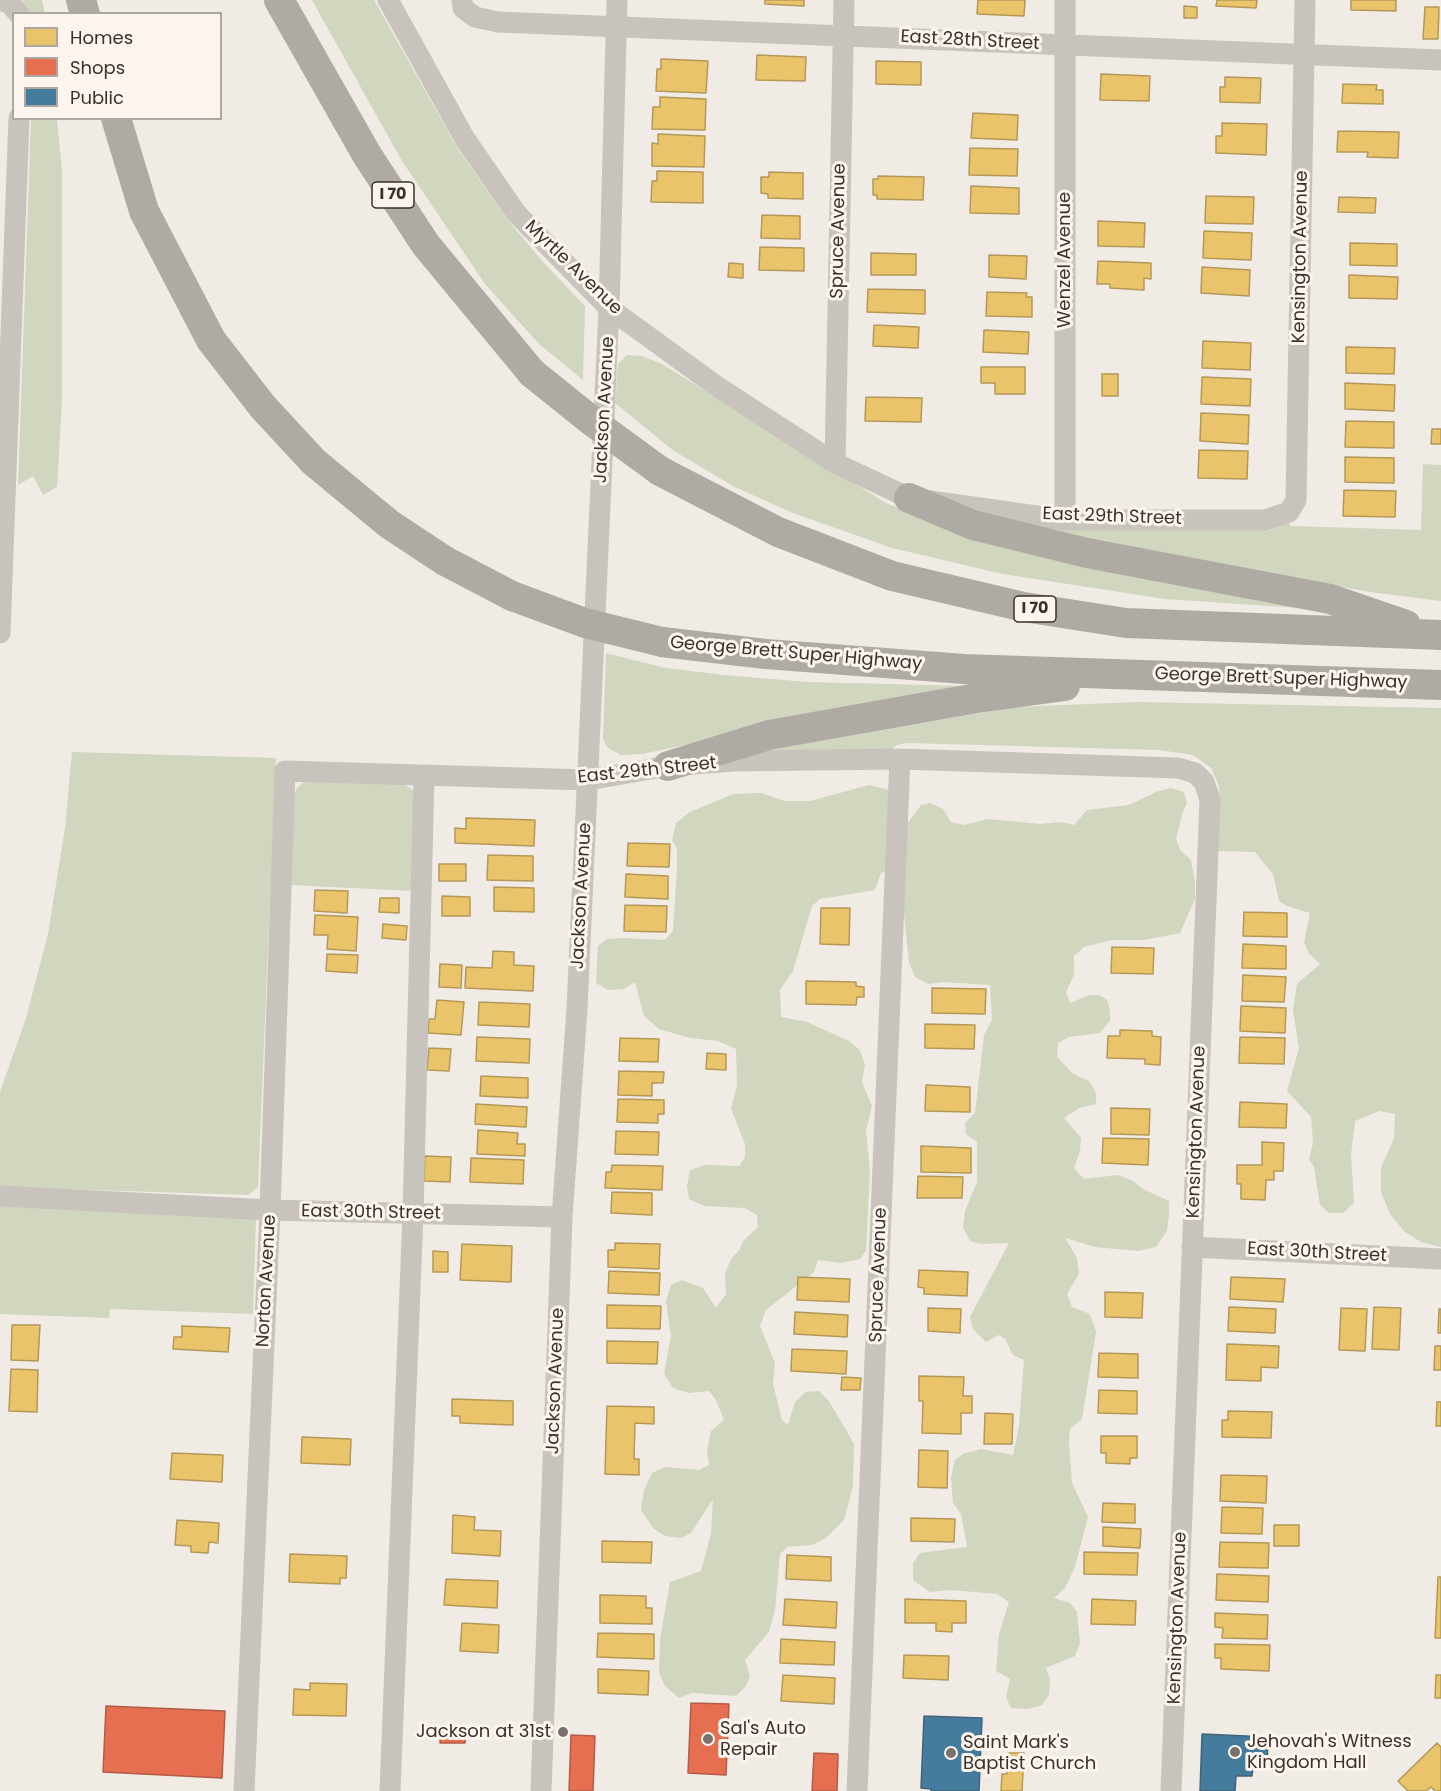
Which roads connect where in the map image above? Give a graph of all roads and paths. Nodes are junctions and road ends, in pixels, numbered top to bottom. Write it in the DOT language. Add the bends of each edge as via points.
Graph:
graph roads {
  1 [pos="279,0"];
  2 [pos="388,0"];
  3 [pos="462,0"];
  4 [pos="617,0"];
  5 [pos="844,0"];
  6 [pos="1065,0"];
  7 [pos="1305,0"];
  8 [pos="616,27"];
  9 [pos="843,35"];
  10 [pos="1065,45"];
  11 [pos="1304,55"];
  12 [pos="1441,60"];
  13 [pos="19,120"];
  14 [pos="117,120"];
  15 [pos="609,308"];
  16 [pos="5,331"];
  17 [pos="835,463"];
  18 [pos="909,498"];
  19 [pos="1289,512"];
  20 [pos="1065,520"];
  21 [pos="0,633"];
  22 [pos="1438,635"];
  23 [pos="1148,675"];
  24 [pos="1441,685"];
  25 [pos="900,759"];
  26 [pos="668,766"];
  27 [pos="285,771"];
  28 [pos="424,775"];
  29 [pos="588,780"];
  30 [pos="0,1196"];
  31 [pos="270,1210"];
  32 [pos="412,1214"];
  33 [pos="562,1217"];
  34 [pos="1192,1247"];
  35 [pos="1441,1259"];
  36 [pos="244,1791"];
  37 [pos="390,1791"];
  38 [pos="541,1791"];
  39 [pos="856,1791"];
  40 [pos="1171,1791"];
  1 -- 22 [label="highway, I 70, bridge" via="367,155 426,245 532,373 660,471 778,532 892,576 1024,607 1126,623"];
  2 -- 15 [label="street, Myrtle Avenue" via="465,139 516,213"];
  3 -- 8 [label="street, East 28th Street" via="463,8 475,17 498,22"];
  4 -- 8 [label="street, Jackson Avenue"];
  5 -- 9 [label="street, Spruce Avenue"];
  6 -- 10 [label="street, Wenzel Avenue"];
  7 -- 11 [label="street, Kensington Avenue"];
  8 -- 9 [label="street, East 28th Street"];
  8 -- 15 [label="street, Jackson Avenue"];
  9 -- 10 [label="street, East 28th Street"];
  9 -- 17 [label="street, Spruce Avenue"];
  10 -- 11 [label="street, East 28th Street"];
  10 -- 20 [label="street, Wenzel Avenue"];
  11 -- 12 [label="street, East 28th Street"];
  11 -- 19 [label="street, Kensington Avenue" via="1298,482 1296,500"];
  13 -- 16 [label="street"];
  14 -- 23 [label="highway, George Brett Super Highway, bridge" via="144,211 211,340 263,407 314,462 389,524 445,561 512,596 585,623 662,642 964,669"];
  15 -- 17 [label="street, Myrtle Avenue" via="715,385"];
  15 -- 29 [label="street, Jackson Avenue"];
  16 -- 21 [label="street"];
  17 -- 18 [label="street, East 29th Street"];
  18 -- 20 [label="street, East 29th Street"];
  18 -- 22 [label="highway" via="973,525 1087,553 1330,599"];
  19 -- 20 [label="street, East 29th Street" via="1265,520"];
  23 -- 24 [label="highway, George Brett Super Highway"];
  23 -- 26 [label="highway" via="977,698 769,735"];
  25 -- 26 [label="street, East 29th Street" via="733,761"];
  25 -- 34 [label="street, Kensington Avenue" via="1178,768 1195,773 1204,782 1210,800"];
  25 -- 39 [label="street, Spruce Avenue"];
  26 -- 29 [label="street, East 29th Street"];
  27 -- 28 [label="street, East 29th Street"];
  27 -- 31 [label="street, Norton Avenue"];
  28 -- 29 [label="street, East 29th Street"];
  28 -- 32 [label="street"];
  29 -- 33 [label="street, Jackson Avenue"];
  30 -- 31 [label="street, East 30th Street"];
  31 -- 32 [label="street, East 30th Street"];
  31 -- 36 [label="street, Norton Avenue"];
  32 -- 33 [label="street, East 30th Street"];
  32 -- 37 [label="street"];
  33 -- 38 [label="street, Jackson Avenue"];
  34 -- 35 [label="street, East 30th Street"];
  34 -- 40 [label="street, Kensington Avenue"];
}
